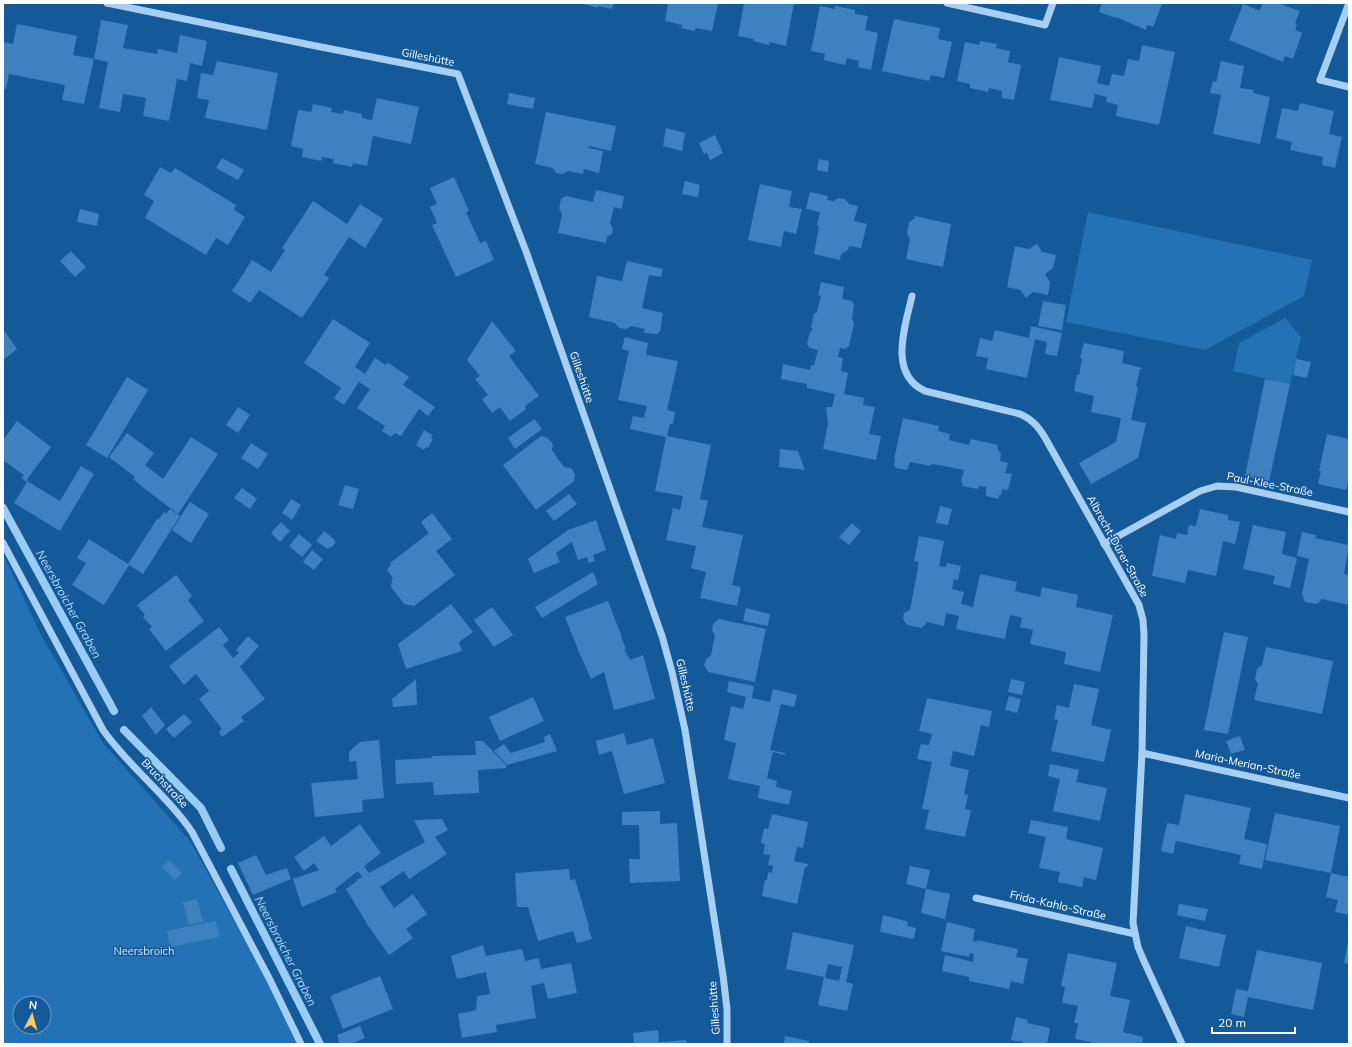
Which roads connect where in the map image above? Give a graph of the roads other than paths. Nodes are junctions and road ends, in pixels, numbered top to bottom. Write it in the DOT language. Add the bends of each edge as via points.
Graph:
graph roads {
  1 [pos="107,3"];
  2 [pos="947,3"];
  3 [pos="1053,3"];
  4 [pos="1349,3"];
  5 [pos="1349,87"];
  6 [pos="912,296"];
  7 [pos="1349,512"];
  8 [pos="3,543"];
  9 [pos="1104,544"];
  10 [pos="1142,753"];
  11 [pos="1349,798"];
  12 [pos="976,898"];
  13 [pos="1135,934"];
  14 [pos="301,1044"];
  15 [pos="727,1044"];
  16 [pos="1182,1044"];
  1 -- 15 [label="street, Gilleshütte" via="458,74 527,254 662,636 672,672 685,730 723,975 727,1009"];
  2 -- 3 [label="street" via="1045,25"];
  4 -- 5 [label="street" via="1320,80"];
  6 -- 9 [label="street, Albrecht-Dürer-Straße" via="902,346 904,364 910,379 925,391 1020,414 1037,425"];
  7 -- 9 [label="street, Paul-Klee-Straße" via="1217,486 1200,491"];
  8 -- 14 [label="street, Bruchstraße" via="103,730 177,811 192,832"];
  9 -- 10 [label="street, Albrecht-Dürer-Straße" via="1139,605 1143,620"];
  10 -- 11 [label="street, Maria-Merian-Straße"];
  10 -- 13 [label="street, Albrecht-Dürer-Straße" via="1133,911"];
  12 -- 13 [label="street, Frida-Kahlo-Straße"];
  13 -- 16 [label="street, Albrecht-Dürer-Straße" via="1143,959"];
}
